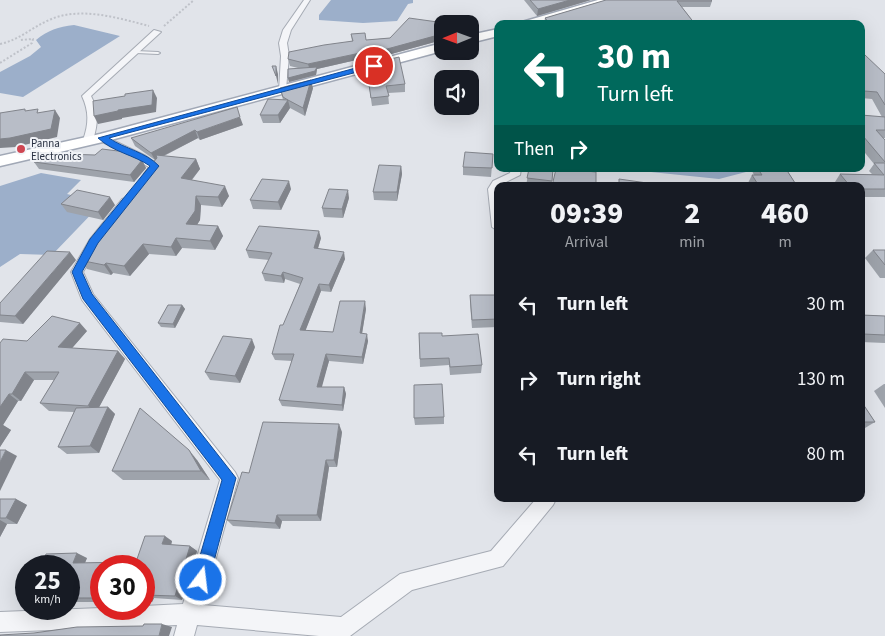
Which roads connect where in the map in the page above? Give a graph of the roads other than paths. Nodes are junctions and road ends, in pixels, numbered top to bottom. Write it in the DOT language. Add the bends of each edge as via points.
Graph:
graph roads {
  1 [pos="307,0"];
  2 [pos="608,0"];
  3 [pos="594,2"];
  4 [pos="546,20"];
  5 [pos="156,32"];
  6 [pos="494,33"];
  7 [pos="479,37"];
  8 [pos="434,49"];
  9 [pos="136,52"];
  10 [pos="158,53"];
  11 [pos="282,89"];
  12 [pos="95,139"];
  13 [pos="0,161"];
  14 [pos="516,172"];
  15 [pos="499,182"];
  16 [pos="544,502"];
  17 [pos="191,614"];
  18 [pos="0,622"];
  19 [pos="184,636"];
  1 -- 11 [label="street" via="287,30 283,43"];
  2 -- 3 [label="main road"];
  3 -- 4 [label="main road"];
  5 -- 9 [label="street"];
  6 -- 7 [label="main road"];
  8 -- 11 [label="main road"];
  9 -- 10 [label="lane"];
  9 -- 12 [label="street" via="86,96 93,113"];
  11 -- 12 [label="main road"];
  12 -- 13 [label="main road"];
  12 -- 17 [label="street" via="142,157 155,166 94,242 77,272 87,296 229,478"];
  14 -- 15 [label="street"];
  16 -- 17 [label="street" via="496,558 407,580 344,628"];
  17 -- 18 [label="street"];
  17 -- 19 [label="street"];
}
